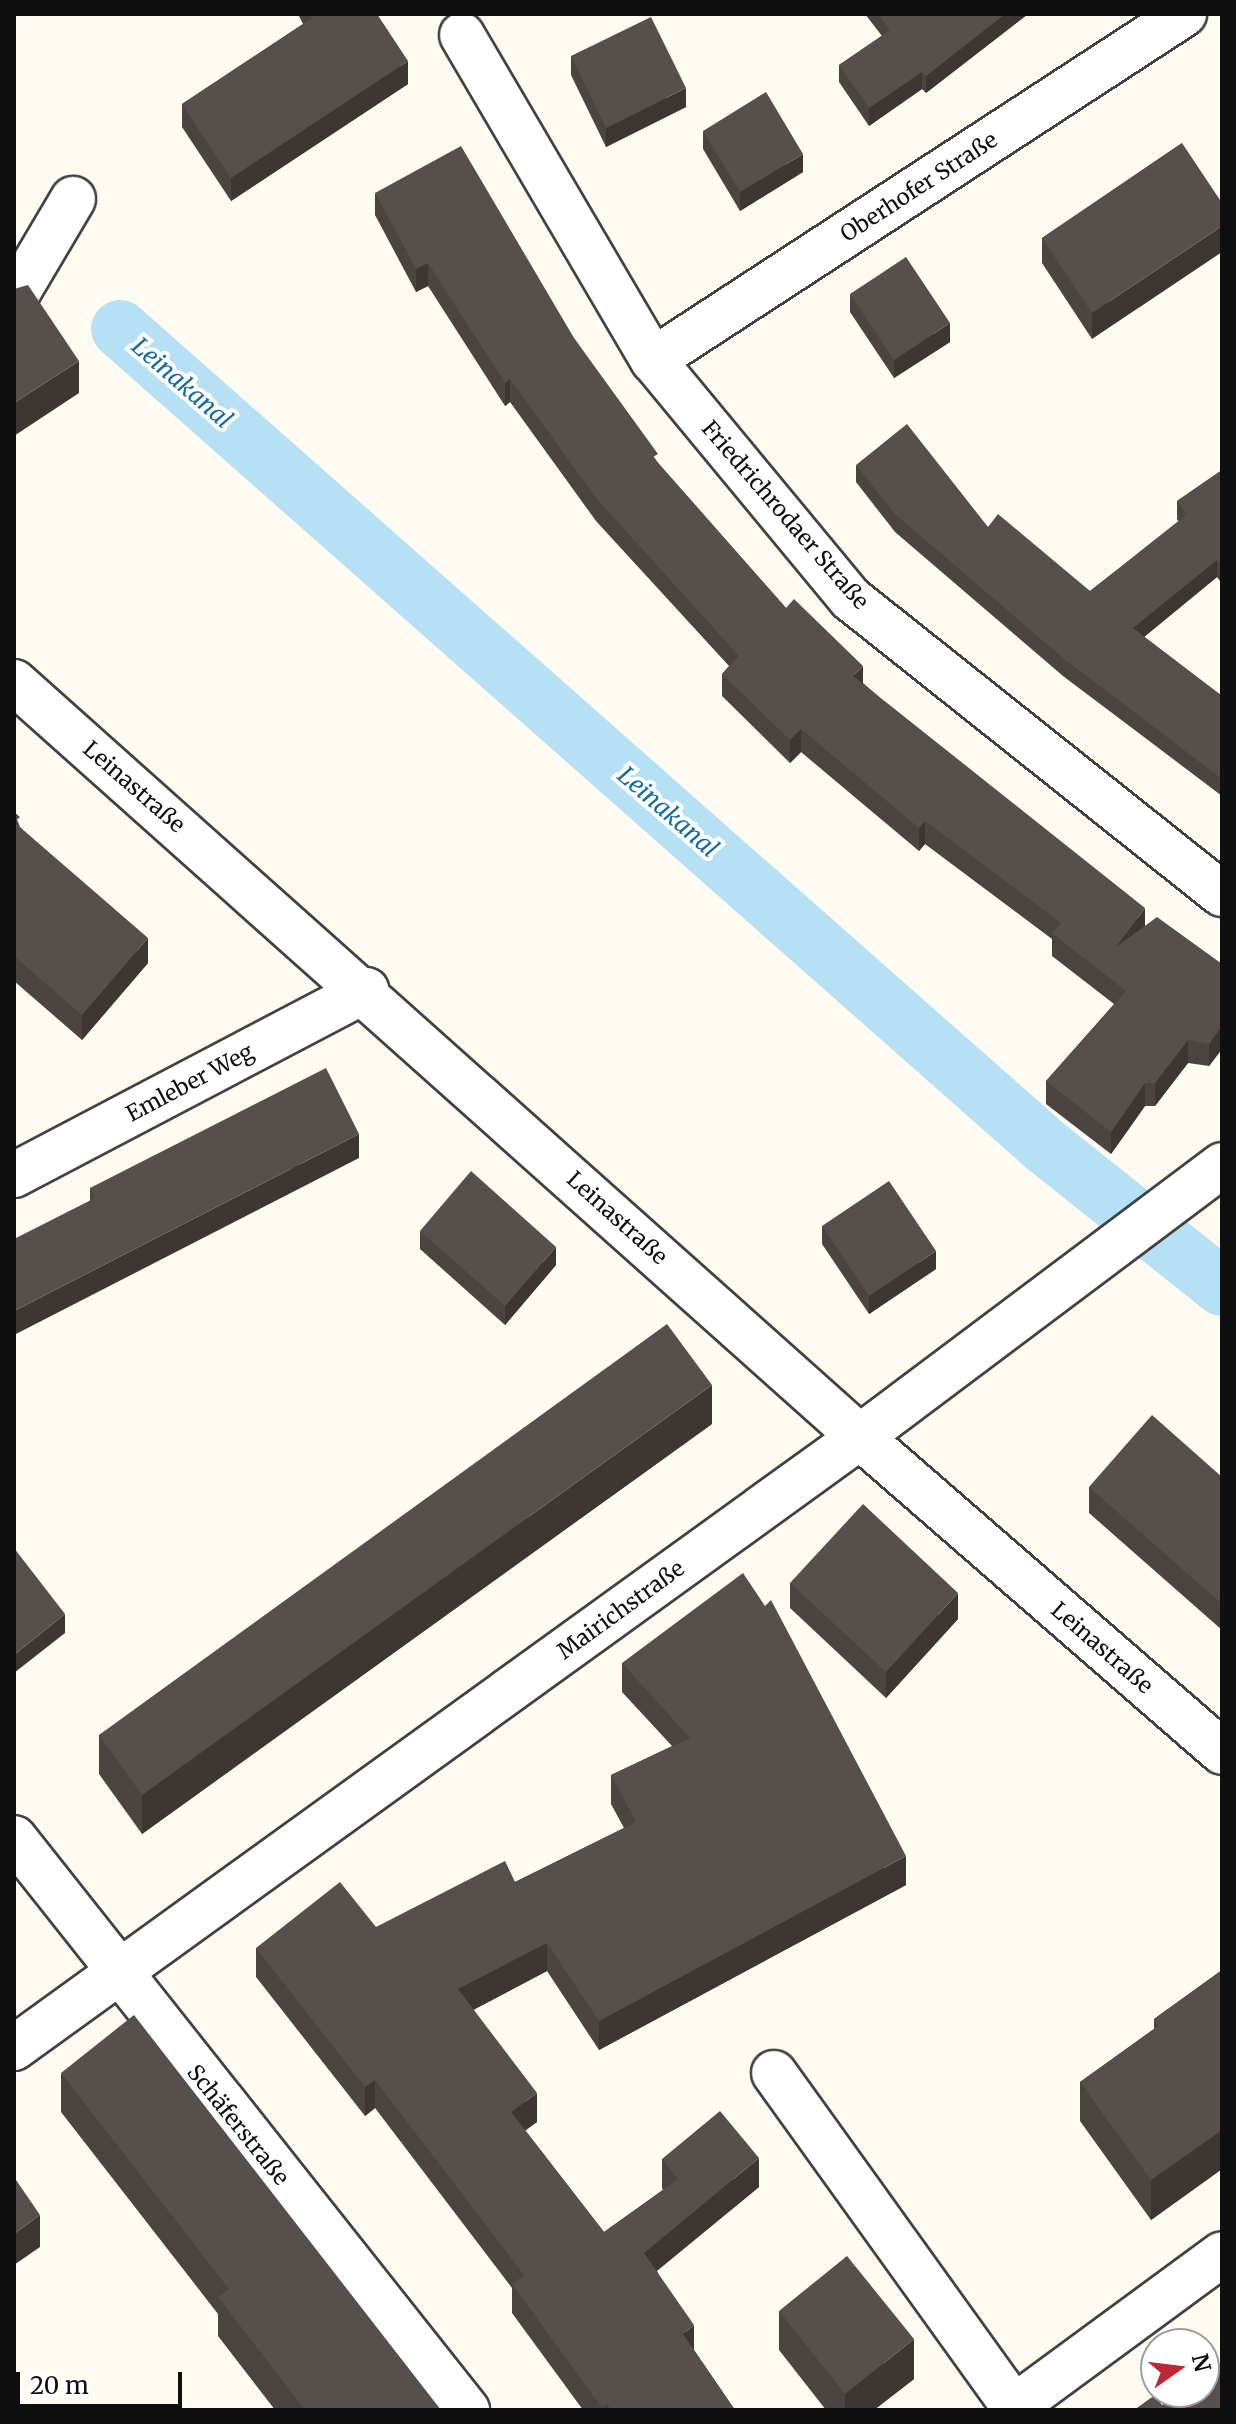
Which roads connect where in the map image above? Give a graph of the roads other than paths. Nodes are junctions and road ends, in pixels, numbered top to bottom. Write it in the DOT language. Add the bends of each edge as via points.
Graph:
graph roads {
  1 [pos="1184,14"];
  2 [pos="462,35"];
  3 [pos="73,199"];
  4 [pos="15,297"];
  5 [pos="653,360"];
  6 [pos="14,682"];
  7 [pos="1222,894"];
  8 [pos="366,990"];
  9 [pos="1222,1165"];
  10 [pos="14,1175"];
  11 [pos="860,1437"];
  12 [pos="1222,1752"];
  13 [pos="14,1838"];
  14 [pos="118,1975"];
  15 [pos="14,2048"];
  16 [pos="774,2073"];
  17 [pos="1222,2254"];
  18 [pos="1012,2408"];
  19 [pos="467,2410"];
  1 -- 5 [label="street, Oberhofer Straße"];
  2 -- 5 [label="street, Friedrichrodaer Straße"];
  3 -- 4 [label="street"];
  5 -- 7 [label="street, Friedrichrodaer Straße" via="851,599"];
  6 -- 8 [label="street, Leinastraße"];
  8 -- 10 [label="street, Emleber Weg"];
  8 -- 11 [label="street, Leinastraße"];
  9 -- 11 [label="street, Mairichstraße"];
  11 -- 12 [label="street, Leinastraße"];
  11 -- 14 [label="street, Mairichstraße"];
  13 -- 14 [label="street, Schäferstraße"];
  14 -- 15 [label="street, Mairichstraße"];
  14 -- 19 [label="street, Schäferstraße"];
  16 -- 18 [label="street"];
  17 -- 18 [label="street"];
}
